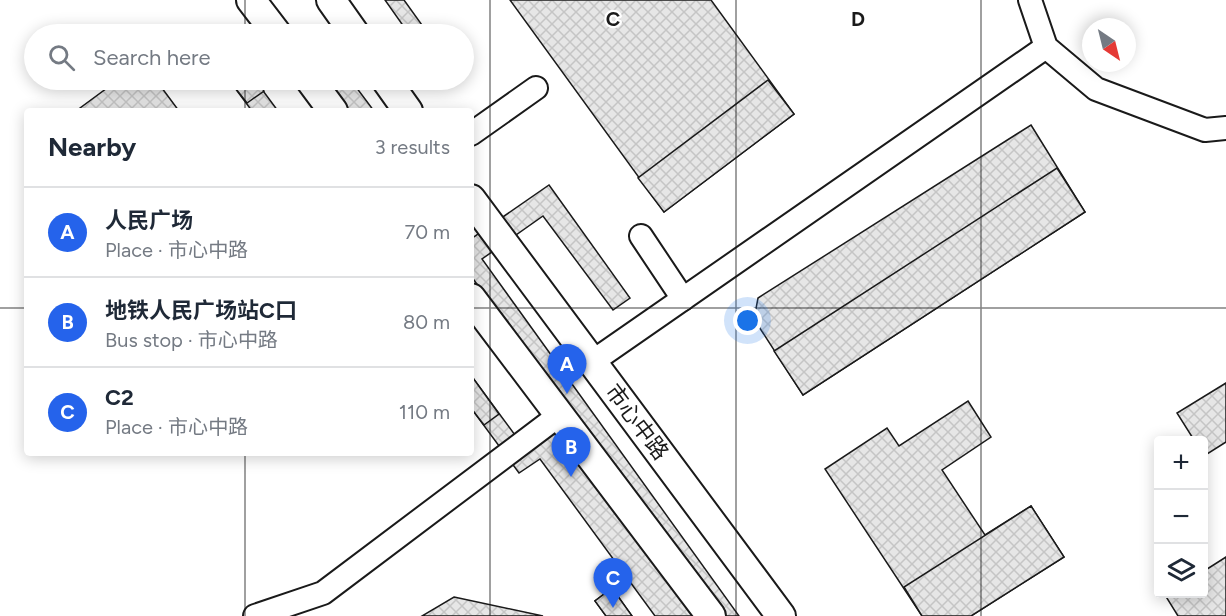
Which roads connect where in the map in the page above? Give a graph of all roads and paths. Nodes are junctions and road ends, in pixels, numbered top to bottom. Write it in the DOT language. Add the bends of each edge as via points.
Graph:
graph roads {
  1 [pos="251,0"];
  2 [pos="331,0"];
  3 [pos="1030,0"];
  4 [pos="269,24"];
  5 [pos="348,24"];
  6 [pos="1046,47"];
  7 [pos="536,88"];
  8 [pos="317,90"];
  9 [pos="393,90"];
  10 [pos="331,108"];
  11 [pos="406,108"];
  12 [pos="1226,128"];
  13 [pos="474,132"];
  14 [pos="474,203"];
  15 [pos="641,236"];
  16 [pos="683,299"];
  17 [pos="474,302"];
  18 [pos="592,362"];
  19 [pos="558,416"];
  20 [pos="323,593"];
  21 [pos="255,616"];
  22 [pos="308,616"];
  23 [pos="711,616"];
  24 [pos="781,616"];
  1 -- 4 [label="main road"];
  2 -- 5 [label="main road"];
  3 -- 6 [label="street"];
  6 -- 12 [label="street" via="1096,89 1205,130"];
  6 -- 16 [label="street"];
  7 -- 13 [label="street"];
  8 -- 10 [label="main road"];
  9 -- 11 [label="main road"];
  14 -- 18 [label="main road, 市心中路"];
  15 -- 16 [label="street"];
  16 -- 18 [label="street"];
  17 -- 19 [label="main road"];
  18 -- 24 [label="main road, 市心中路"];
  19 -- 20 [label="street"];
  19 -- 23 [label="main road"];
  20 -- 21 [label="street"];
  20 -- 22 [label="street"];
}
